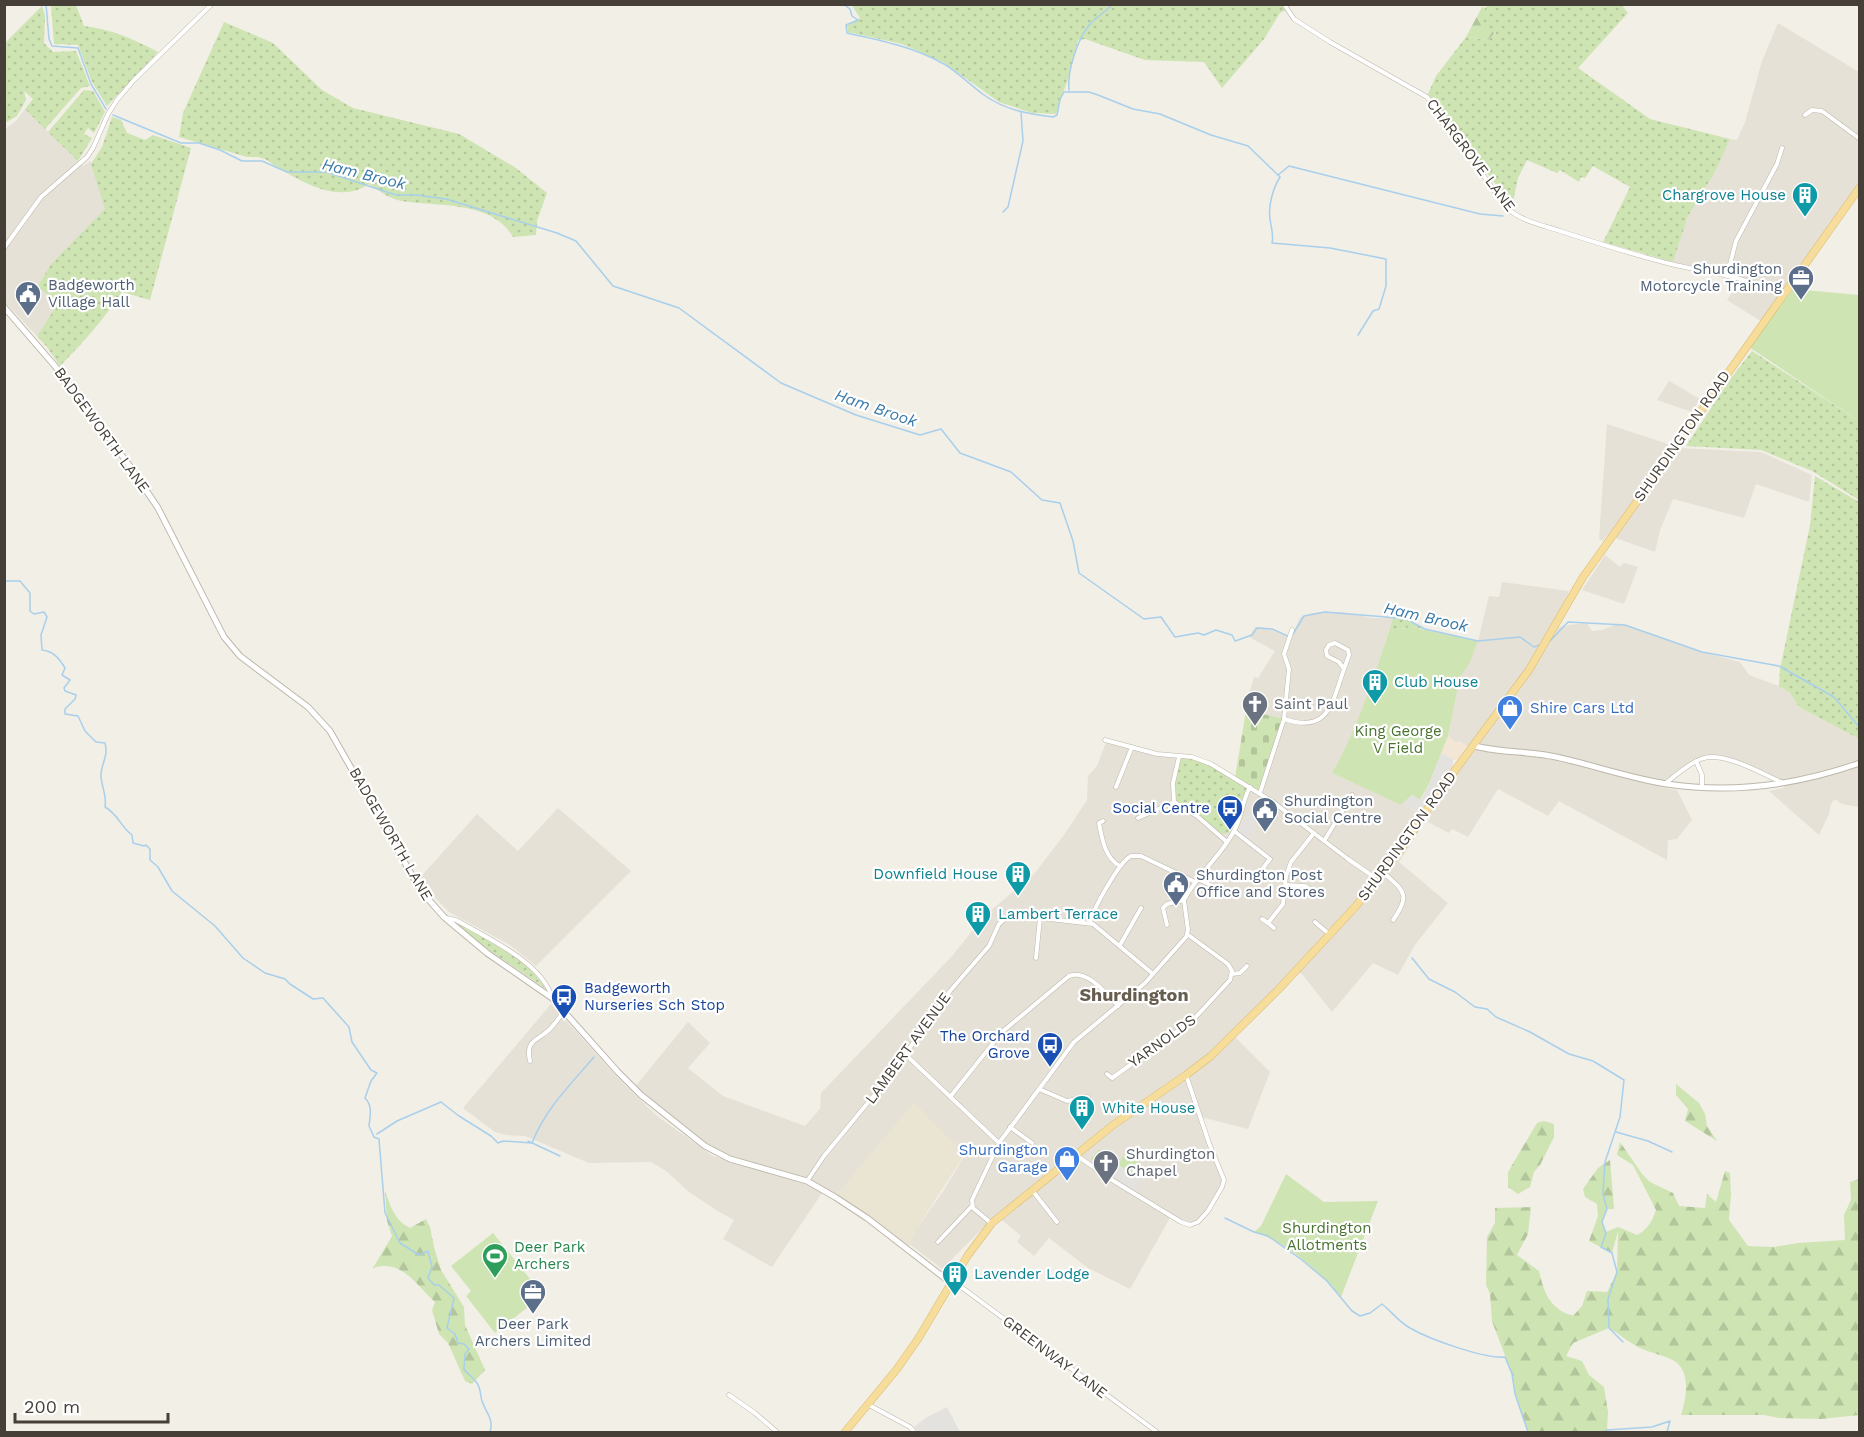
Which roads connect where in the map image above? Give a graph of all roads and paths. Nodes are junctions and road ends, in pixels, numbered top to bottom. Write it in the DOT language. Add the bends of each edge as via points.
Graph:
graph roads {
  1 [pos="212,4"];
  2 [pos="1284,4"];
  3 [pos="1805,115"];
  4 [pos="1860,139"];
  5 [pos="1782,148"];
  6 [pos="1860,187"];
  7 [pos="4,248"];
  8 [pos="1727,276"];
  9 [pos="1781,296"];
  10 [pos="4,307"];
  11 [pos="1292,630"];
  12 [pos="1344,669"];
  13 [pos="1284,719"];
  14 [pos="1105,740"];
  15 [pos="1475,746"];
  16 [pos="1132,747"];
  17 [pos="1179,756"];
  18 [pos="1696,761"];
  19 [pos="1860,763"];
  20 [pos="1665,783"];
  21 [pos="1784,783"];
  22 [pos="1116,787"];
  23 [pos="1250,787"];
  24 [pos="1702,788"];
  25 [pos="1260,793"];
  26 [pos="1352,795"];
  27 [pos="1174,802"];
  28 [pos="1138,818"];
  29 [pos="1093,821"];
  30 [pos="1234,831"];
  31 [pos="1314,833"];
  32 [pos="1324,841"];
  33 [pos="1227,842"];
  34 [pos="1120,866"];
  35 [pos="1260,872"];
  36 [pos="1384,873"];
  37 [pos="1197,880"];
  38 [pos="1378,880"];
  39 [pos="1286,885"];
  40 [pos="1221,890"];
  41 [pos="1318,895"];
  42 [pos="1184,900"];
  43 [pos="1141,908"];
  44 [pos="444,917"];
  45 [pos="1040,918"];
  46 [pos="1262,919"];
  47 [pos="1393,920"];
  48 [pos="1315,922"];
  49 [pos="1089,923"];
  50 [pos="1268,923"];
  51 [pos="1167,925"];
  52 [pos="1274,928"];
  53 [pos="1187,934"];
  54 [pos="1330,935"];
  55 [pos="1120,945"];
  56 [pos="1036,958"];
  57 [pos="1247,966"];
  58 [pos="1154,974"];
  59 [pos="1232,974"];
  60 [pos="552,998"];
  61 [pos="1118,1006"];
  62 [pos="565,1011"];
  63 [pos="905,1054"];
  64 [pos="530,1061"];
  65 [pos="1107,1074"];
  66 [pos="1186,1075"];
  67 [pos="1112,1078"];
  68 [pos="1116,1082"];
  69 [pos="1039,1089"];
  70 [pos="950,1097"];
  71 [pos="1088,1097"];
  72 [pos="1010,1127"];
  73 [pos="999,1143"];
  74 [pos="1032,1143"];
  75 [pos="1076,1155"];
  76 [pos="807,1181"];
  77 [pos="1032,1190"];
  78 [pos="972,1205"];
  79 [pos="1058,1222"];
  80 [pos="992,1223"];
  81 [pos="938,1242"];
  82 [pos="952,1282"];
  83 [pos="729,1395"];
  84 [pos="868,1405"];
  85 [pos="777,1432"];
  86 [pos="845,1432"];
  87 [pos="914,1432"];
  88 [pos="1157,1432"];
  1 -- 7 [label="street" via="134,80 108,114 87,157 48,189"];
  2 -- 8 [label="street, CHARGROVE LANE" via="1294,19 1427,97 1514,214 1629,252"];
  3 -- 4 [label="street" via="1810,110 1819,110"];
  5 -- 8 [label="street" via="1736,241"];
  6 -- 9 [label="main road, SHURDINGTON ROAD"];
  8 -- 9 [label="street, CHARGROVE LANE"];
  9 -- 15 [label="main road, SHURDINGTON ROAD" via="1583,578 1529,670"];
  10 -- 44 [label="street, BADGEWORTH LANE" via="55,366 159,508 224,637 240,656 308,706 330,731 421,891"];
  11 -- 13 [label="street" via="1284,654 1289,669"];
  12 -- 12 [label="street" via="1327,656 1329,645 1337,644 1348,650"];
  12 -- 13 [label="street" via="1332,705 1321,718 1304,724"];
  13 -- 25 [label="street"];
  14 -- 16 [label="street"];
  15 -- 20 [label="street" via="1554,757"];
  15 -- 36 [label="main road, SHURDINGTON ROAD"];
  16 -- 17 [label="street"];
  16 -- 22 [label="street"];
  17 -- 23 [label="street" via="1211,764"];
  17 -- 27 [label="street" via="1173,783"];
  18 -- 20 [label="street"];
  18 -- 21 [label="street" via="1718,757"];
  18 -- 24 [label="street"];
  19 -- 21 [label="street"];
  20 -- 24 [label="street"];
  21 -- 24 [label="street"];
  23 -- 25 [label="street"];
  23 -- 30 [label="street"];
  25 -- 31 [label="street"];
  26 -- 32 [label="street"];
  27 -- 28 [label="street"];
  27 -- 33 [label="street"];
  29 -- 34 [label="street" via="1101,822 1104,847"];
  30 -- 33 [label="street"];
  30 -- 35 [label="street" via="1270,859"];
  31 -- 32 [label="street"];
  31 -- 39 [label="street" via="1291,862"];
  32 -- 38 [label="street"];
  33 -- 37 [label="street"];
  34 -- 37 [label="street" via="1128,857 1138,855"];
  34 -- 49 [label="street"];
  36 -- 38 [label="main road, SHURDINGTON ROAD"];
  36 -- 47 [label="street" via="1404,895 1403,906"];
  37 -- 40 [label="street"];
  37 -- 42 [label="street"];
  38 -- 54 [label="main road, SHURDINGTON ROAD"];
  39 -- 41 [label="street" via="1305,886"];
  39 -- 50 [label="street" via="1283,904"];
  42 -- 51 [label="street" via="1163,908"];
  42 -- 53 [label="street"];
  43 -- 55 [label="street"];
  44 -- 60 [label="street, BADGEWORTH LANE"];
  44 -- 60 [label="street" via="456,920 519,958 549,987"];
  45 -- 49 [label="street"];
  45 -- 56 [label="street"];
  45 -- 63 [label="street, LAMBERT AVENUE" via="1010,917 999,924 990,946 950,991"];
  46 -- 50 [label="street"];
  48 -- 54 [label="street"];
  49 -- 55 [label="street"];
  50 -- 52 [label="street"];
  53 -- 58 [label="street"];
  53 -- 59 [label="street" via="1226,963"];
  54 -- 66 [label="main road, SHURDINGTON ROAD" via="1229,1039"];
  55 -- 58 [label="street"];
  57 -- 59 [label="street, YARNOLDS"];
  58 -- 61 [label="street"];
  59 -- 67 [label="street, YARNOLDS" via="1193,1020"];
  60 -- 62 [label="street, BADGEWORTH LANE"];
  61 -- 69 [label="street" via="1077,1037"];
  61 -- 70 [label="street" via="1087,977 1069,976 1002,1032"];
  62 -- 64 [label="street" via="532,1043 528,1051"];
  62 -- 76 [label="street, BADGEWORTH LANE" via="641,1095 705,1146 730,1159"];
  63 -- 70 [label="street"];
  63 -- 76 [label="street, LAMBERT AVENUE"];
  65 -- 67 [label="street, YARNOLDS"];
  66 -- 75 [label="main road, SHURDINGTON ROAD"];
  66 -- 75 [label="street" via="1224,1180 1198,1222 1181,1222"];
  67 -- 68 [label="street, YARNOLDS"];
  69 -- 71 [label="street" via="1069,1102"];
  69 -- 72 [label="street"];
  70 -- 73 [label="street"];
  72 -- 73 [label="street"];
  72 -- 74 [label="street"];
  73 -- 78 [label="street"];
  75 -- 77 [label="main road, SHURDINGTON ROAD"];
  76 -- 82 [label="street, BADGEWORTH LANE" via="867,1218"];
  77 -- 79 [label="street"];
  77 -- 80 [label="main road, SHURDINGTON ROAD"];
  78 -- 80 [label="street"];
  78 -- 81 [label="street"];
  80 -- 82 [label="main road, SHURDINGTON ROAD"];
  82 -- 84 [label="main road, SHURDINGTON ROAD" via="918,1339"];
  82 -- 88 [label="street, GREENWAY LANE"];
  83 -- 85 [label="street"];
  84 -- 86 [label="main road, SHURDINGTON ROAD"];
  84 -- 87 [label="street"];
}
